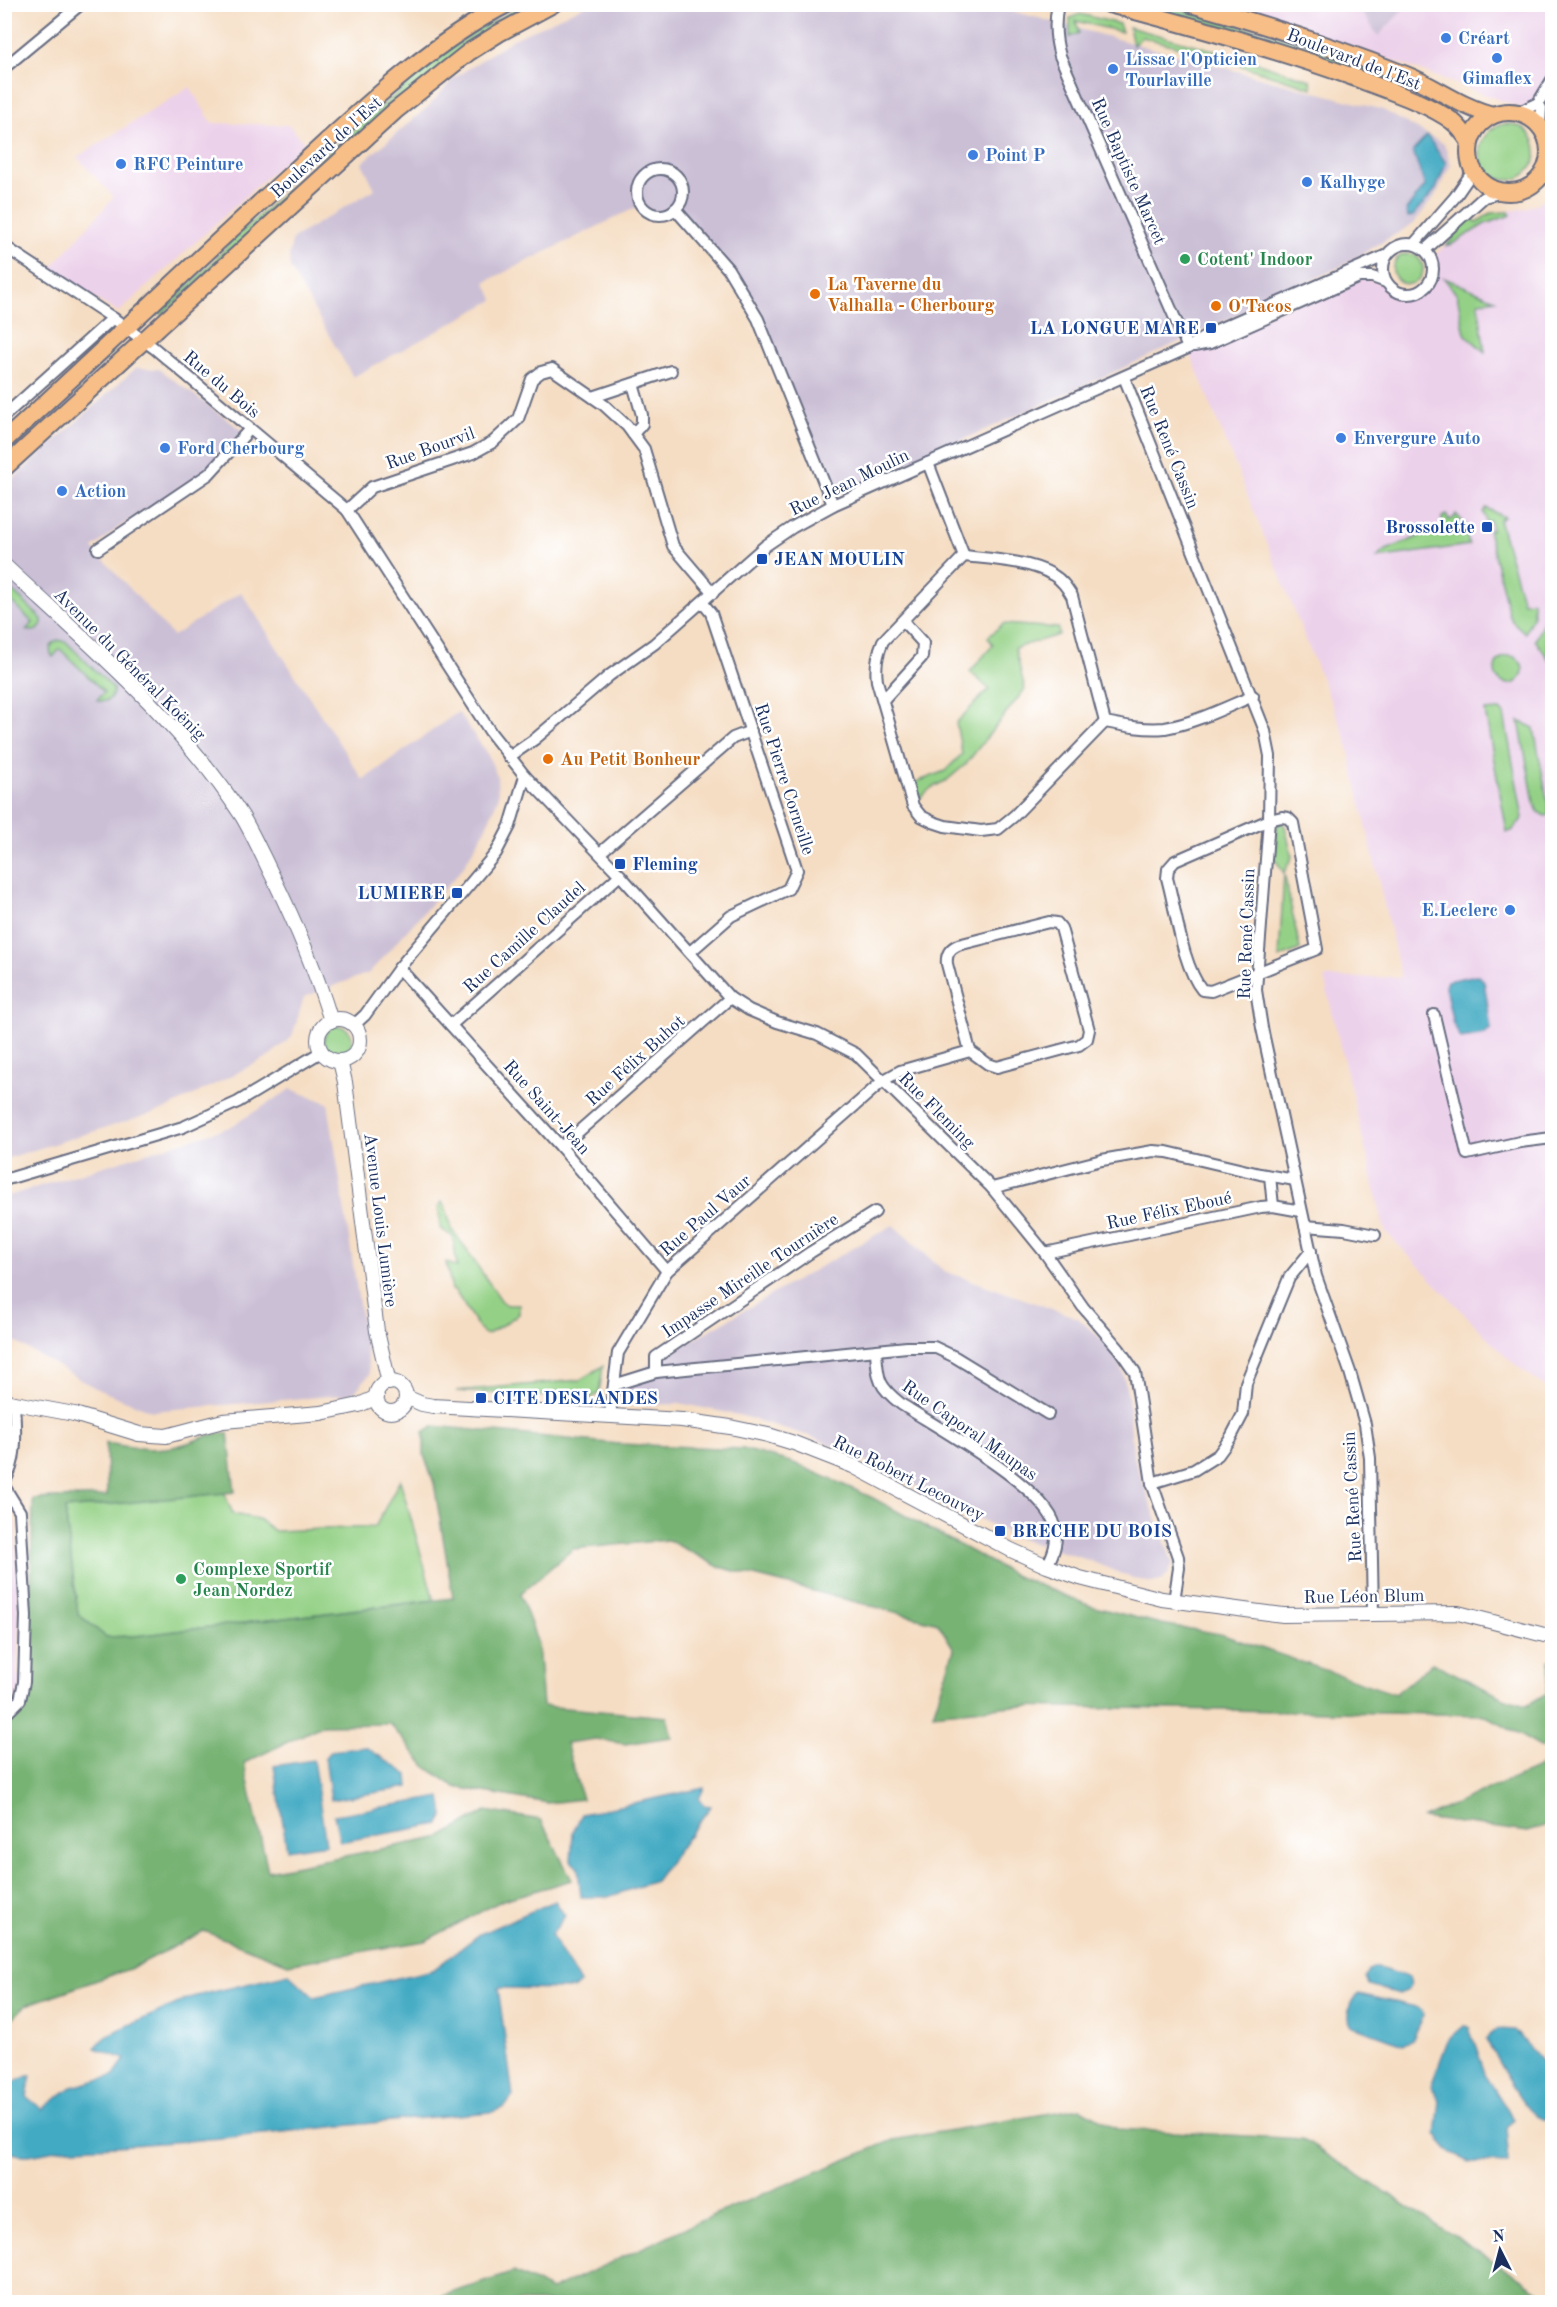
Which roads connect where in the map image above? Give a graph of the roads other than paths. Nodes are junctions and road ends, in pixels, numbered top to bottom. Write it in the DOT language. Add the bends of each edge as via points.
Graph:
graph roads {
  1 [pos="81,4"];
  2 [pos="507,4"];
  3 [pos="553,4"];
  4 [pos="1058,4"];
  5 [pos="1109,4"];
  6 [pos="1191,4"];
  7 [pos="4,68"];
  8 [pos="1552,80"];
  9 [pos="1538,103"];
  10 [pos="1517,112"];
  11 [pos="1493,115"];
  12 [pos="1547,136"];
  13 [pos="1470,142"];
  14 [pos="1549,169"];
  15 [pos="1473,171"];
  16 [pos="1503,192"];
  17 [pos="675,209"];
  18 [pos="1414,244"];
  19 [pos="4,246"];
  20 [pos="1425,250"];
  21 [pos="1387,255"];
  22 [pos="1386,282"];
  23 [pos="119,322"];
  24 [pos="144,342"];
  25 [pos="1188,348"];
  26 [pos="671,371"];
  27 [pos="1124,377"];
  28 [pos="633,384"];
  29 [pos="593,397"];
  30 [pos="36,411"];
  31 [pos="4,416"];
  32 [pos="249,430"];
  33 [pos="633,434"];
  34 [pos="4,441"];
  35 [pos="4,448"];
  36 [pos="928,463"];
  37 [pos="4,468"];
  38 [pos="833,505"];
  39 [pos="347,510"];
  40 [pos="98,549"];
  41 [pos="964,556"];
  42 [pos="4,565"];
  43 [pos="713,593"];
  44 [pos="703,603"];
  45 [pos="903,621"];
  46 [pos="1252,696"];
  47 [pos="883,700"];
  48 [pos="1105,722"];
  49 [pos="751,731"];
  50 [pos="509,757"];
  51 [pos="525,776"];
  52 [pos="1269,820"];
  53 [pos="600,853"];
  54 [pos="620,875"];
  55 [pos="690,952"];
  56 [pos="399,968"];
  57 [pos="1257,972"];
  58 [pos="730,998"];
  59 [pos="1434,1016"];
  60 [pos="331,1021"];
  61 [pos="354,1025"];
  62 [pos="451,1025"];
  63 [pos="970,1051"];
  64 [pos="321,1052"];
  65 [pos="340,1061"];
  66 [pos="884,1080"];
  67 [pos="1552,1138"];
  68 [pos="561,1147"];
  69 [pos="1270,1176"];
  70 [pos="4,1180"];
  71 [pos="1295,1180"];
  72 [pos="992,1188"];
  73 [pos="1273,1206"];
  74 [pos="1301,1211"];
  75 [pos="875,1212"];
  76 [pos="1305,1226"];
  77 [pos="1376,1235"];
  78 [pos="1311,1251"];
  79 [pos="1045,1253"];
  80 [pos="667,1271"];
  81 [pos="876,1352"];
  82 [pos="656,1372"];
  83 [pos="388,1383"];
  84 [pos="614,1385"];
  85 [pos="376,1397"];
  86 [pos="406,1397"];
  87 [pos="9,1402"];
  88 [pos="1048,1413"];
  89 [pos="610,1415"];
  90 [pos="1152,1483"];
  91 [pos="4,1484"];
  92 [pos="1047,1566"];
  93 [pos="1174,1601"];
  94 [pos="1373,1613"];
  95 [pos="1552,1637"];
  96 [pos="4,1716"];
  1 -- 7 [label="street"];
  2 -- 23 [label="main road, Boulevard de l'Est" via="442,46 392,85"];
  3 -- 24 [label="main road, Boulevard de l'Est" via="499,33 435,77"];
  4 -- 25 [label="street, Rue Baptiste Marcet" via="1055,18 1060,56"];
  5 -- 13 [label="main road, Boulevard de l'Est" via="1217,32 1376,86 1452,121"];
  6 -- 11 [label="main road, Boulevard de l'Est" via="1312,39 1419,80"];
  8 -- 9 [label="street"];
  9 -- 10 [label="street"];
  9 -- 12 [label="street"];
  10 -- 11 [label="main road"];
  10 -- 12 [label="main road" via="1530,117"];
  11 -- 13 [label="main road" via="1483,121"];
  12 -- 14 [label="main road"];
  13 -- 15 [label="main road"];
  14 -- 16 [label="main road" via="1529,188"];
  15 -- 16 [label="main road" via="1481,181"];
  15 -- 18 [label="street, Rue Jean Moulin"];
  16 -- 20 [label="street" via="1484,197"];
  17 -- 17 [label="street" via="683,196 680,181 661,169 647,174 639,185 642,205 656,214"];
  17 -- 38 [label="street" via="728,269 758,320"];
  18 -- 20 [label="street"];
  18 -- 21 [label="street, Rue Jean Moulin" via="1401,244"];
  19 -- 23 [label="street, Rue du Bois"];
  20 -- 22 [label="street, Rue Jean Moulin" via="1433,270 1425,288 1403,294"];
  21 -- 22 [label="street" via="1383,269"];
  21 -- 25 [label="street, Rue Jean Moulin" via="1214,331"];
  22 -- 25 [label="street, Rue Jean Moulin" via="1359,277 1210,343"];
  23 -- 24 [label="street, Rue du Bois"];
  23 -- 30 [label="main road, Boulevard de l'Est"];
  23 -- 31 [label="street"];
  24 -- 32 [label="street, Rue du Bois"];
  24 -- 37 [label="main road, Boulevard de l'Est"];
  25 -- 27 [label="street, Rue Jean Moulin"];
  26 -- 28 [label="street"];
  27 -- 36 [label="street, Rue Jean Moulin"];
  27 -- 46 [label="street, Rue René Cassin"];
  28 -- 29 [label="street"];
  28 -- 33 [label="street" via="642,424"];
  29 -- 33 [label="street, Rue Bourvil"];
  29 -- 39 [label="street, Rue Bourvil" via="552,369 541,372 532,379 518,419 493,442 473,453 372,486"];
  30 -- 34 [label="main road"];
  30 -- 35 [label="main road" via="34,420"];
  32 -- 39 [label="street, Rue du Bois"];
  32 -- 40 [label="street" via="210,474"];
  33 -- 43 [label="street, Rue Bourvil" via="644,449 673,546"];
  36 -- 38 [label="street, Rue Jean Moulin"];
  36 -- 41 [label="street"];
  38 -- 43 [label="street, Rue Jean Moulin" via="776,538"];
  39 -- 50 [label="street, Rue du Bois"];
  41 -- 45 [label="street"];
  41 -- 48 [label="street" via="1037,568 1065,585 1072,596"];
  42 -- 60 [label="street, Avenue du Général Koënig" via="152,707 231,801 251,832 286,904 319,980"];
  43 -- 44 [label="street, Rue Jean Moulin"];
  44 -- 49 [label="street, Rue Pierre Corneille" via="711,613"];
  44 -- 50 [label="street, Rue Jean Moulin"];
  45 -- 47 [label="street" via="883,641 878,652 877,681"];
  45 -- 47 [label="street" via="923,643 922,657"];
  46 -- 48 [label="street" via="1165,728"];
  46 -- 52 [label="street, Rue René Cassin" via="1270,756"];
  47 -- 48 [label="street" via="913,806 921,816 945,826 981,831 998,829 1014,816"];
  49 -- 53 [label="street" via="733,738"];
  49 -- 55 [label="street, Rue Pierre Corneille" via="797,870 788,889 731,916"];
  50 -- 51 [label="street, Rue Fleming"];
  51 -- 53 [label="street, Rue Fleming"];
  51 -- 56 [label="street" via="510,826 496,853"];
  52 -- 57 [label="street, Rue René Cassin"];
  52 -- 57 [label="street" via="1282,817 1293,824 1317,949"];
  52 -- 57 [label="street" via="1174,861 1167,878 1195,981 1202,990 1212,991"];
  53 -- 54 [label="street, Rue Fleming"];
  54 -- 55 [label="street, Rue Fleming"];
  54 -- 62 [label="street, Rue Camille Claudel"];
  55 -- 58 [label="street, Rue Fleming"];
  56 -- 61 [label="street"];
  56 -- 62 [label="street, Rue Saint-Jean"];
  57 -- 71 [label="street, Rue René Cassin" via="1262,1028"];
  58 -- 66 [label="street, Rue Fleming" via="758,1014 842,1046"];
  58 -- 68 [label="street, Rue Félix Buhot"];
  59 -- 67 [label="street" via="1467,1154"];
  60 -- 61 [label="street" via="343,1020"];
  60 -- 64 [label="street" via="319,1034"];
  61 -- 65 [label="street" via="360,1044 353,1056"];
  62 -- 68 [label="street, Rue Saint-Jean"];
  63 -- 63 [label="street" via="947,964 950,950 1057,923 1089,1030 1087,1039 1079,1046 997,1067"];
  63 -- 66 [label="street, Rue Paul Vaur" via="900,1071"];
  64 -- 65 [label="street"];
  64 -- 70 [label="street" via="238,1102 183,1127"];
  65 -- 83 [label="street, Avenue Louis Lumière" via="377,1331"];
  66 -- 72 [label="street, Rue Fleming"];
  66 -- 80 [label="street, Rue Paul Vaur"];
  68 -- 80 [label="street, Rue Saint-Jean"];
  69 -- 71 [label="street"];
  69 -- 72 [label="street" via="1153,1150"];
  69 -- 73 [label="street"];
  71 -- 74 [label="street, Rue René Cassin"];
  72 -- 79 [label="street, Rue Fleming"];
  73 -- 74 [label="street, Rue Félix Eboué"];
  73 -- 79 [label="street, Rue Félix Eboué"];
  74 -- 76 [label="street, Rue René Cassin"];
  75 -- 82 [label="street, Impasse Mireille Tournière" via="656,1356"];
  76 -- 77 [label="street"];
  76 -- 78 [label="street, Rue René Cassin"];
  78 -- 90 [label="street" via="1289,1278 1246,1383 1243,1413 1232,1437 1218,1455 1194,1470"];
  78 -- 94 [label="street, Rue René Cassin" via="1365,1424 1370,1458"];
  79 -- 90 [label="street, Rue Fleming" via="1135,1372"];
  80 -- 84 [label="street, Rue Paul Vaur" via="618,1353"];
  81 -- 82 [label="street"];
  81 -- 88 [label="street" via="934,1347"];
  81 -- 92 [label="street, Rue Caporal Maupas" via="878,1375 885,1391 1007,1472 1039,1499 1055,1525 1055,1548"];
  82 -- 84 [label="street"];
  83 -- 85 [label="street" via="381,1386"];
  83 -- 86 [label="street" via="399,1385"];
  84 -- 89 [label="street, Rue Paul Vaur"];
  85 -- 86 [label="street" via="389,1412 399,1410"];
  85 -- 87 [label="street" via="321,1413 223,1421 166,1436 139,1434 74,1414"];
  86 -- 89 [label="street, Rue Robert Lecouvey" via="433,1406"];
  87 -- 91 [label="street" via="13,1450"];
  89 -- 92 [label="street, Rue Robert Lecouvey" via="730,1427 794,1443 853,1466"];
  90 -- 93 [label="street, Rue Fleming" via="1178,1557"];
  91 -- 96 [label="street" via="20,1512 26,1616 24,1682 20,1700"];
  92 -- 93 [label="street, Rue Robert Lecouvey"];
  93 -- 94 [label="street, Rue Léon Blum" via="1283,1615"];
  94 -- 95 [label="street, Rue Léon Blum" via="1458,1612"];
}
